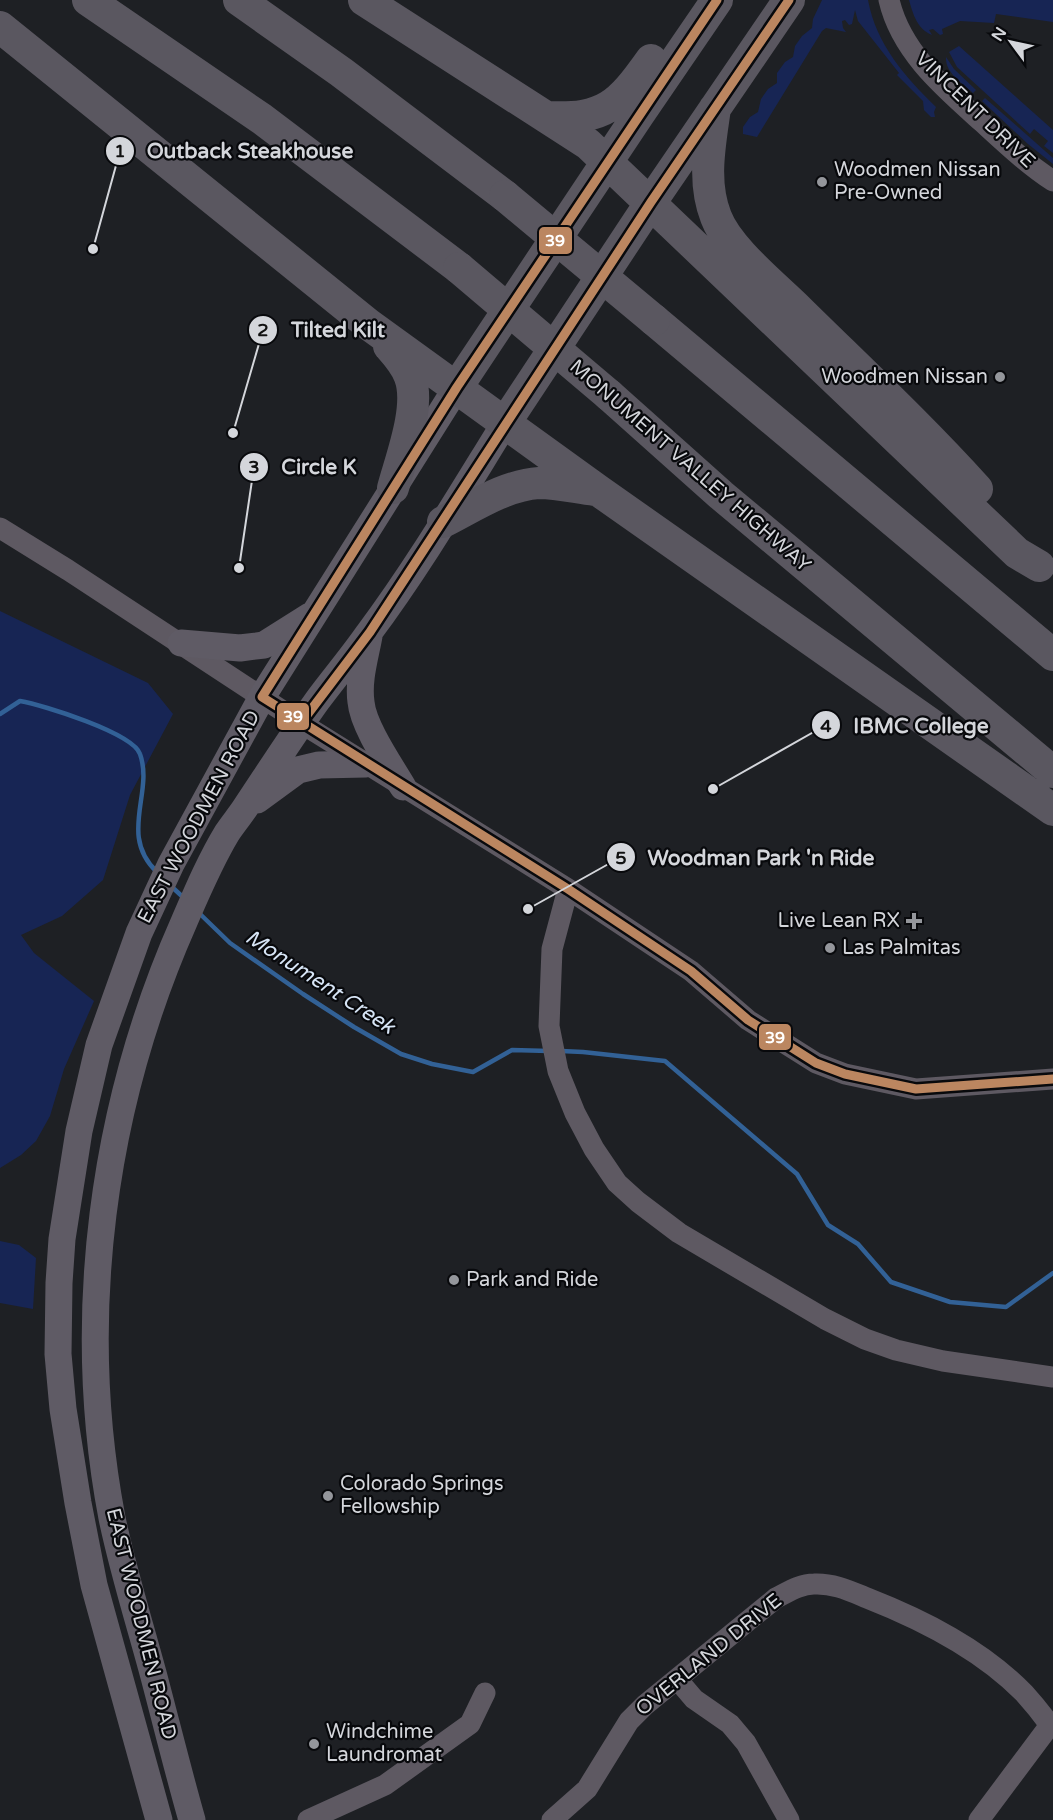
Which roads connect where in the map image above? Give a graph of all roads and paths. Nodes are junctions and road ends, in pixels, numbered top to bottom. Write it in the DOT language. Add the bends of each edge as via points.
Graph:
graph roads {
  1 [pos="88,0"];
  2 [pos="239,0"];
  3 [pos="364,0"];
  4 [pos="692,0"];
  5 [pos="717,0"];
  6 [pos="789,0"];
  7 [pos="889,0"];
  8 [pos="0,27"];
  9 [pos="715,108"];
  10 [pos="547,117"];
  11 [pos="607,162"];
  12 [pos="1053,181"];
  13 [pos="651,202"];
  14 [pos="368,324"];
  15 [pos="456,387"];
  16 [pos="505,423"];
  17 [pos="393,488"];
  18 [pos="599,491"];
  19 [pos="443,522"];
  20 [pos="0,528"];
  21 [pos="1046,573"];
  22 [pos="316,612"];
  23 [pos="370,632"];
  24 [pos="181,644"];
  25 [pos="1053,655"];
  26 [pos="262,697"];
  27 [pos="302,723"];
  28 [pos="366,764"];
  29 [pos="1053,772"];
  30 [pos="403,787"];
  31 [pos="244,810"];
  32 [pos="1053,810"];
  33 [pos="568,889"];
  34 [pos="1053,1079"];
  35 [pos="1053,1377"];
  36 [pos="677,1679"];
  37 [pos="485,1693"];
  38 [pos="152,1792"];
  39 [pos="313,1819"];
  40 [pos="139,1820"];
  41 [pos="159,1820"];
  42 [pos="192,1820"];
  43 [pos="552,1820"];
  44 [pos="789,1820"];
  45 [pos="979,1820"];
  1 -- 29 [label="highway, MONUMENT VALLEY HIGHWAY, bridge" via="262,119 459,268 721,495"];
  2 -- 25 [label="highway, bridge" via="505,196"];
  3 -- 10 [label="highway"];
  4 -- 10 [label="highway" via="622,98 594,114"];
  5 -- 11 [label="highway, EAST WOODMEN ROAD"];
  6 -- 9 [label="highway, EAST WOODMEN ROAD"];
  7 -- 12 [label="street, VINCENT DRIVE" via="900,30 920,61 1024,160"];
  8 -- 14 [label="highway"];
  9 -- 13 [label="highway, EAST WOODMEN ROAD"];
  9 -- 21 [label="highway" via="709,189 716,218 726,235 935,442"];
  10 -- 11 [label="highway"];
  11 -- 13 [label="highway"];
  11 -- 15 [label="highway, EAST WOODMEN ROAD"];
  13 -- 16 [label="highway, EAST WOODMEN ROAD"];
  13 -- 21 [label="highway" via="1017,553"];
  14 -- 15 [label="highway"];
  14 -- 17 [label="highway" via="400,358 413,393 406,441"];
  15 -- 16 [label="highway"];
  15 -- 17 [label="main road, EAST WOODMEN ROAD"];
  16 -- 18 [label="highway"];
  16 -- 19 [label="main road, EAST WOODMEN ROAD"];
  17 -- 22 [label="main road, EAST WOODMEN ROAD"];
  18 -- 19 [label="highway" via="556,484 524,485"];
  18 -- 32 [label="highway"];
  19 -- 23 [label="main road, EAST WOODMEN ROAD"];
  20 -- 24 [label="street"];
  22 -- 24 [label="main road" via="264,645 240,648"];
  22 -- 26 [label="main road, EAST WOODMEN ROAD"];
  23 -- 27 [label="main road, EAST WOODMEN ROAD"];
  23 -- 30 [label="main road" via="360,682 361,704"];
  24 -- 26 [label="street"];
  26 -- 27 [label="street"];
  26 -- 38 [label="main road, EAST WOODMEN ROAD" via="171,864 139,933 99,1045 79,1131 62,1239 58,1354 67,1437 94,1585"];
  27 -- 28 [label="street"];
  27 -- 31 [label="main road, EAST WOODMEN ROAD"];
  28 -- 30 [label="street"];
  28 -- 31 [label="main road" via="319,765 298,770"];
  30 -- 33 [label="street"];
  31 -- 42 [label="main road, EAST WOODMEN ROAD" via="196,893 145,1022 116,1135 102,1217 96,1296 97,1400 112,1515 128,1588"];
  33 -- 34 [label="street" via="691,971 748,1020 816,1063 845,1074 916,1089"];
  33 -- 35 [label="street" via="552,949 549,1026 558,1071 575,1113 617,1183 679,1233 865,1339 943,1361"];
  36 -- 43 [label="street, OVERLAND DRIVE" via="629,1720 587,1789"];
  36 -- 44 [label="street" via="694,1698 730,1724 746,1743"];
  36 -- 45 [label="street, OVERLAND DRIVE" via="776,1598 796,1587 834,1585 897,1610 948,1635 990,1664 1024,1693 1050,1725"];
  37 -- 39 [label="street" via="470,1724 385,1785"];
  38 -- 40 [label="main road"];
  38 -- 41 [label="main road, EAST WOODMEN ROAD"];
}
